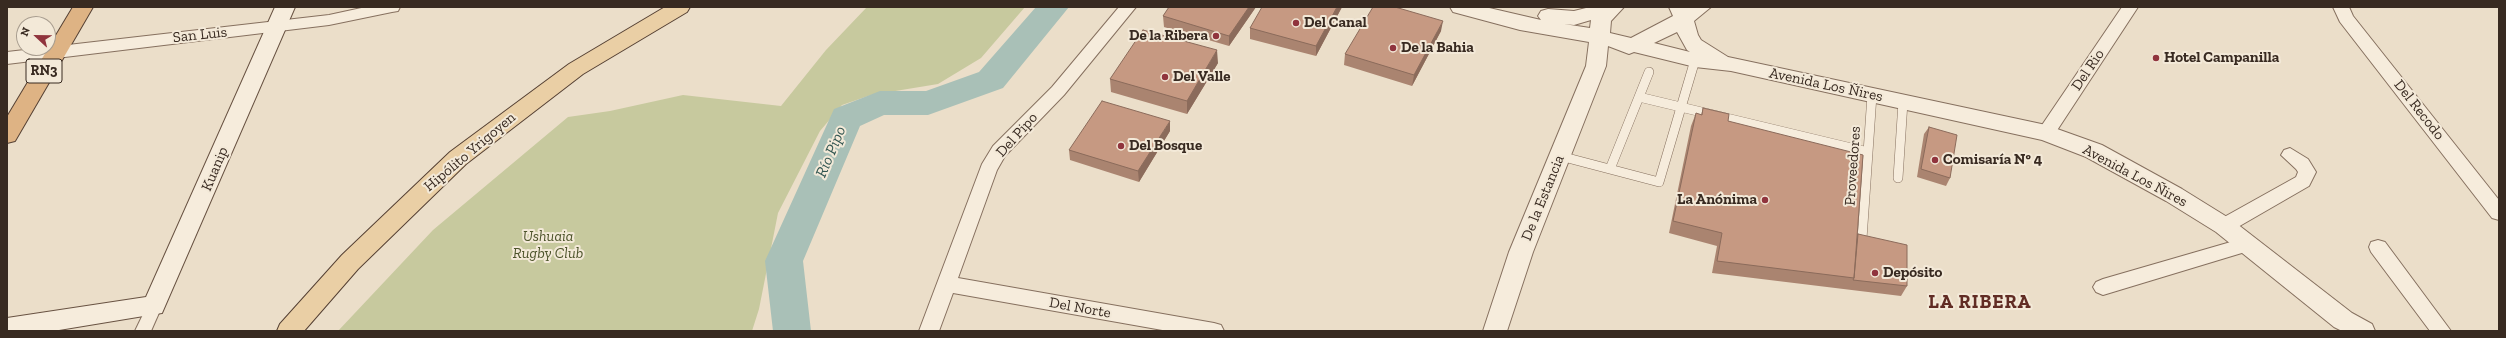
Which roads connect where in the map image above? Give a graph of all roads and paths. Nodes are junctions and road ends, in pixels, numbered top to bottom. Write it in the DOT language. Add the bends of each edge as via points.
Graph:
graph roads {
  1 [pos="83,7"];
  2 [pos="392,7"];
  3 [pos="677,7"];
  4 [pos="1128,7"];
  5 [pos="1460,7"];
  6 [pos="1503,7"];
  7 [pos="1613,7"];
  8 [pos="1701,7"];
  9 [pos="2130,7"];
  10 [pos="2341,7"];
  11 [pos="1681,13"];
  12 [pos="281,17"];
  13 [pos="1599,37"];
  14 [pos="1633,46"];
  15 [pos="56,50"];
  16 [pos="56,52"];
  17 [pos="23,56"];
  18 [pos="53,56"];
  19 [pos="7,58"];
  20 [pos="1695,60"];
  21 [pos="1732,64"];
  22 [pos="1596,66"];
  23 [pos="1648,72"];
  24 [pos="1872,95"];
  25 [pos="1639,97"];
  26 [pos="1903,102"];
  27 [pos="1682,107"];
  28 [pos="2046,133"];
  29 [pos="7,135"];
  30 [pos="1868,152"];
  31 [pos="2290,155"];
  32 [pos="1560,156"];
  33 [pos="1610,170"];
  34 [pos="1898,178"];
  35 [pos="2479,186"];
  36 [pos="2499,190"];
  37 [pos="2499,213"];
  38 [pos="2224,226"];
  39 [pos="1862,239"];
  40 [pos="2248,244"];
  41 [pos="2378,247"];
  42 [pos="946,284"];
  43 [pos="2103,287"];
  44 [pos="154,306"];
  45 [pos="2347,325"];
  46 [pos="7,328"];
  47 [pos="143,331"];
  48 [pos="289,331"];
  49 [pos="929,331"];
  50 [pos="1214,331"];
  51 [pos="1495,331"];
  52 [pos="2363,331"];
  53 [pos="2441,331"];
  1 -- 15 [label="highway, RN3"];
  2 -- 12 [label="street, San Luis" via="329,20"];
  3 -- 48 [label="main road, Hipólito Yrigoyen" via="576,69 458,158 350,262"];
  4 -- 42 [label="street, Del Pipo" via="1058,91 999,151 988,169"];
  5 -- 13 [label="street, Avenida Los Ñires" via="1520,23"];
  6 -- 7 [label="street" via="1539,15 1574,18"];
  7 -- 13 [label="street, De la Estancia" via="1601,19"];
  8 -- 11 [label="street"];
  9 -- 28 [label="street, Del Rio"];
  10 -- 35 [label="street, Del Recodo" via="2346,18"];
  11 -- 14 [label="street"];
  11 -- 21 [label="street, Avenida Los Ñires" via="1694,45"];
  12 -- 16 [label="street, San Luis"];
  12 -- 44 [label="street, Kuanip"];
  13 -- 14 [label="street, Avenida Los Ñires"];
  13 -- 22 [label="street, De la Estancia"];
  14 -- 20 [label="street, Avenida Los Ñires"];
  14 -- 22 [label="street" via="1603,58"];
  17 -- 19 [label="street, San Luis"];
  18 -- 29 [label="highway, RN3"];
  20 -- 21 [label="street, Avenida Los Ñires"];
  20 -- 27 [label="lane"];
  21 -- 24 [label="street, Avenida Los Ñires"];
  22 -- 32 [label="street, De la Estancia"];
  23 -- 25 [label="lane"];
  24 -- 26 [label="street, Avenida Los Ñires"];
  24 -- 30 [label="lane, Proveedores"];
  25 -- 27 [label="lane"];
  25 -- 33 [label="lane"];
  26 -- 28 [label="street, Avenida Los Ñires"];
  26 -- 34 [label="lane"];
  27 -- 30 [label="lane"];
  27 -- 33 [label="lane" via="1659,182"];
  28 -- 38 [label="street, Avenida Los Ñires" via="2094,151 2124,166"];
  30 -- 39 [label="lane, Proveedores"];
  31 -- 38 [label="street" via="2302,164 2307,172 2304,181"];
  32 -- 33 [label="lane"];
  32 -- 51 [label="street, De la Estancia" via="1522,252"];
  35 -- 36 [label="street"];
  35 -- 37 [label="street, Del Recodo"];
  38 -- 40 [label="street, Avenida Los Ñires"];
  40 -- 43 [label="street"];
  40 -- 45 [label="street, Avenida Los Ñires"];
  41 -- 53 [label="street"];
  42 -- 49 [label="street, Del Pipo"];
  42 -- 50 [label="street, Del Norte"];
  44 -- 46 [label="street"];
  44 -- 47 [label="street, Kuanip"];
  45 -- 52 [label="street, Avenida Los Ñires"];
}
